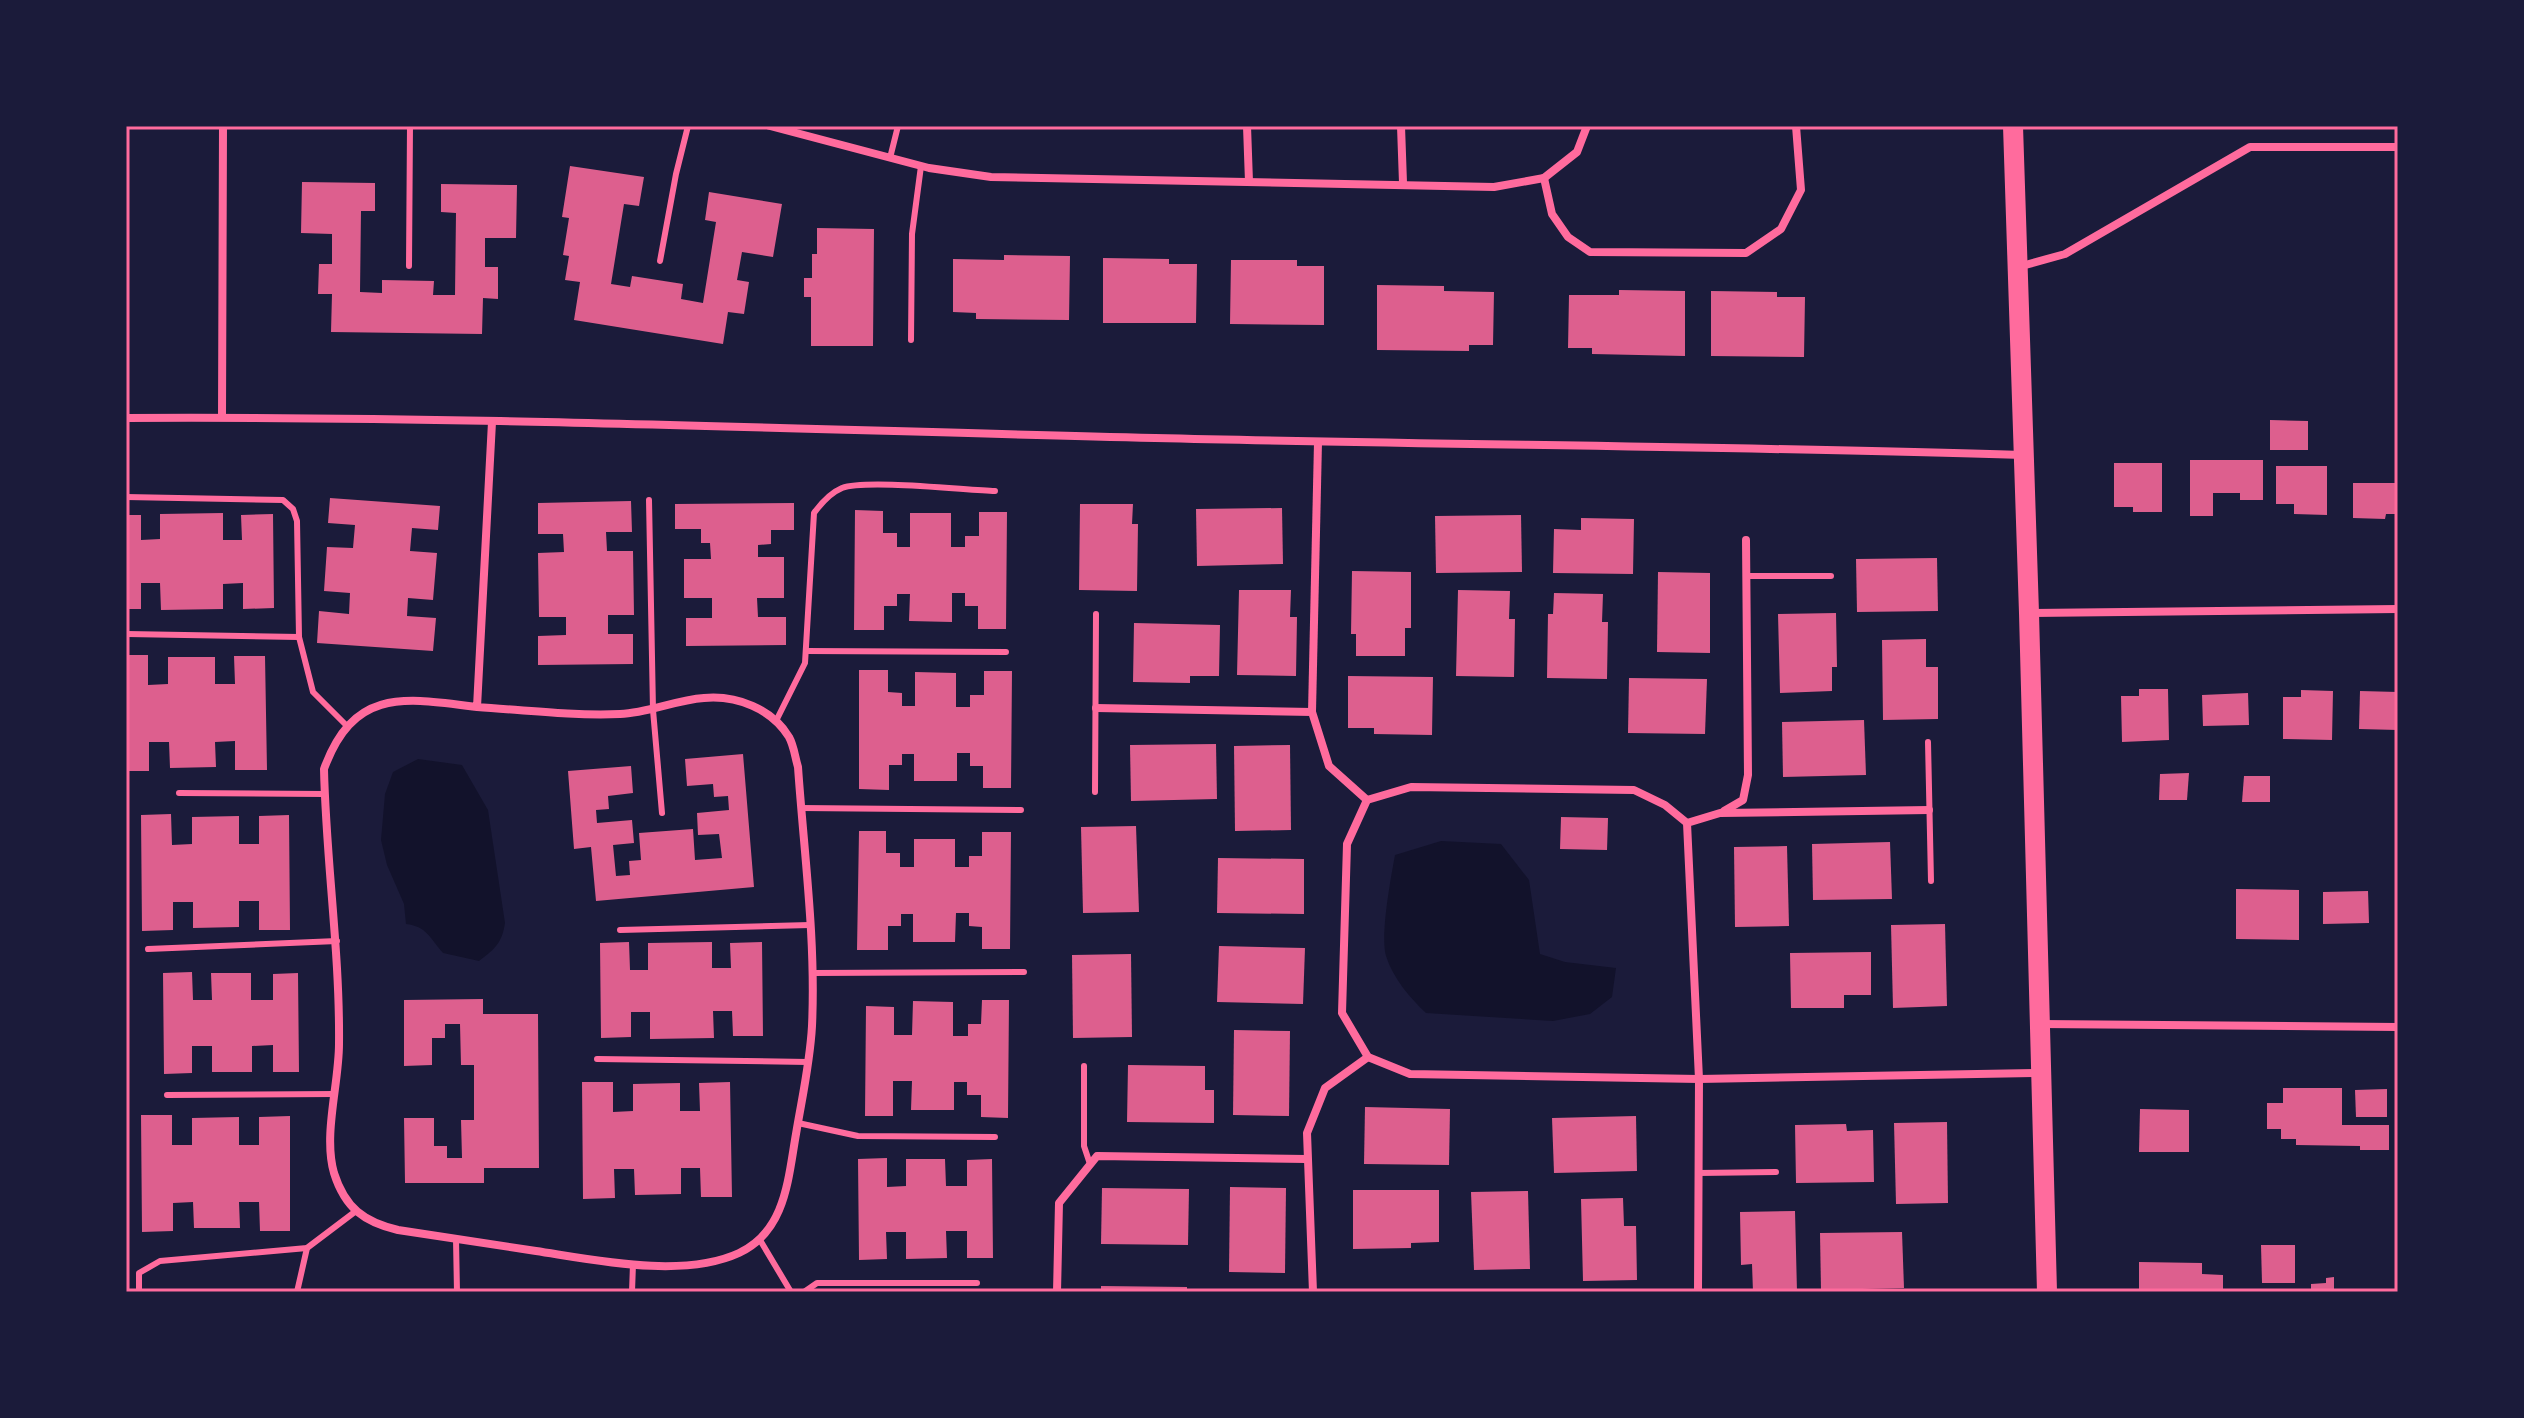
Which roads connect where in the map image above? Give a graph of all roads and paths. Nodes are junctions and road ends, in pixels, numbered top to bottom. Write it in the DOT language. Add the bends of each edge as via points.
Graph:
graph roads {
  1 [pos="223,126"];
  2 [pos="410,126"];
  3 [pos="688,126"];
  4 [pos="770,126"];
  5 [pos="898,126"];
  6 [pos="1247,126"];
  7 [pos="1401,126"];
  8 [pos="1587,126"];
  9 [pos="1796,126"];
  10 [pos="2013,126"];
  11 [pos="2398,147"];
  12 [pos="890,158"];
  13 [pos="921,166"];
  14 [pos="1544,178"];
  15 [pos="1249,182"];
  16 [pos="1403,183"];
  17 [pos="660,261"];
  18 [pos="409,266"];
  19 [pos="2017,268"];
  20 [pos="911,340"];
  21 [pos="222,417"];
  22 [pos="126,418"];
  23 [pos="492,422"];
  24 [pos="1318,442"];
  25 [pos="2023,455"];
  26 [pos="995,491"];
  27 [pos="126,497"];
  28 [pos="649,500"];
  29 [pos="1746,540"];
  30 [pos="1747,576"];
  31 [pos="1831,576"];
  32 [pos="2398,609"];
  33 [pos="2029,613"];
  34 [pos="1096,614"];
  35 [pos="127,634"];
  36 [pos="299,637"];
  37 [pos="806,651"];
  38 [pos="1006,652"];
  39 [pos="477,707"];
  40 [pos="1096,708"];
  41 [pos="653,710"];
  42 [pos="1312,712"];
  43 [pos="777,719"];
  44 [pos="347,726"];
  45 [pos="1928,742"];
  46 [pos="1095,792"];
  47 [pos="179,793"];
  48 [pos="324,794"];
  49 [pos="1367,800"];
  50 [pos="801,808"];
  51 [pos="1021,810"];
  52 [pos="1929,810"];
  53 [pos="662,813"];
  54 [pos="1720,813"];
  55 [pos="1687,823"];
  56 [pos="1931,881"];
  57 [pos="810,925"];
  58 [pos="620,930"];
  59 [pos="337,941"];
  60 [pos="148,949"];
  61 [pos="1024,972"];
  62 [pos="812,973"];
  63 [pos="2040,1024"];
  64 [pos="2398,1027"];
  65 [pos="1368,1057"];
  66 [pos="597,1059"];
  67 [pos="808,1062"];
  68 [pos="1084,1066"];
  69 [pos="2041,1073"];
  70 [pos="1699,1079"];
  71 [pos="335,1094"];
  72 [pos="167,1095"];
  73 [pos="798,1123"];
  74 [pos="995,1137"];
  75 [pos="1306,1159"];
  76 [pos="1090,1164"];
  77 [pos="1776,1172"];
  78 [pos="1698,1173"];
  79 [pos="356,1211"];
  80 [pos="456,1239"];
  81 [pos="760,1240"];
  82 [pos="307,1248"];
  83 [pos="633,1264"];
  84 [pos="977,1283"];
  85 [pos="139,1292"];
  86 [pos="297,1292"];
  87 [pos="457,1292"];
  88 [pos="632,1292"];
  89 [pos="791,1292"];
  90 [pos="804,1292"];
  91 [pos="1057,1292"];
  92 [pos="1313,1292"];
  93 [pos="1698,1292"];
  94 [pos="2047,1292"];
  1 -- 21 [label="street"];
  2 -- 18 [label="lane"];
  3 -- 17 [label="lane"];
  4 -- 12 [label="street"];
  5 -- 12 [label="lane"];
  6 -- 15 [label="street"];
  7 -- 16 [label="street"];
  8 -- 14 [label="street" via="1577,152"];
  9 -- 14 [label="street" via="1801,190 1781,229 1746,253 1590,252 1568,237 1552,214"];
  10 -- 19 [label="main road"];
  11 -- 19 [label="street" via="2250,147 2065,254"];
  12 -- 13 [label="street"];
  13 -- 15 [label="street" via="991,177"];
  13 -- 20 [label="lane" via="912,234"];
  14 -- 16 [label="street" via="1494,187"];
  15 -- 16 [label="street"];
  19 -- 25 [label="main road"];
  21 -- 22 [label="street"];
  21 -- 23 [label="street"];
  23 -- 24 [label="street"];
  23 -- 39 [label="street"];
  24 -- 25 [label="street"];
  24 -- 42 [label="street"];
  25 -- 33 [label="main road"];
  26 -- 37 [label="lane" via="871,485 844,487 825,498 814,513"];
  27 -- 36 [label="lane" via="283,500 297,521"];
  28 -- 41 [label="lane"];
  29 -- 30 [label="street"];
  30 -- 31 [label="lane"];
  30 -- 54 [label="street" via="1748,775 1743,800"];
  32 -- 33 [label="street"];
  33 -- 63 [label="main road"];
  34 -- 40 [label="lane"];
  35 -- 36 [label="lane"];
  36 -- 44 [label="lane" via="313,692"];
  37 -- 38 [label="lane"];
  37 -- 43 [label="lane"];
  39 -- 41 [label="street" via="617,714"];
  39 -- 44 [label="street" via="388,702 365,710"];
  40 -- 42 [label="street"];
  40 -- 46 [label="lane"];
  41 -- 43 [label="street" via="703,698 731,699"];
  41 -- 53 [label="lane"];
  42 -- 49 [label="street" via="1329,766"];
  43 -- 50 [label="street" via="791,741"];
  44 -- 48 [label="street" via="324,769"];
  45 -- 52 [label="lane"];
  47 -- 48 [label="lane"];
  48 -- 59 [label="street"];
  49 -- 55 [label="street" via="1411,787 1634,790"];
  49 -- 65 [label="street" via="1347,844 1342,1013"];
  50 -- 51 [label="lane"];
  50 -- 57 [label="street"];
  52 -- 54 [label="street"];
  52 -- 56 [label="lane"];
  54 -- 55 [label="street"];
  55 -- 70 [label="street"];
  57 -- 58 [label="lane"];
  57 -- 62 [label="street"];
  59 -- 60 [label="lane"];
  59 -- 71 [label="street"];
  61 -- 62 [label="lane"];
  62 -- 67 [label="street"];
  63 -- 64 [label="street"];
  63 -- 69 [label="main road"];
  65 -- 70 [label="street" via="1410,1074"];
  65 -- 75 [label="street" via="1325,1088 1307,1133"];
  66 -- 67 [label="lane"];
  67 -- 73 [label="street"];
  68 -- 76 [label="lane" via="1084,1146"];
  69 -- 70 [label="street"];
  69 -- 94 [label="main road"];
  70 -- 78 [label="street"];
  71 -- 72 [label="lane"];
  71 -- 79 [label="street" via="334,1171"];
  73 -- 74 [label="lane" via="858,1136"];
  73 -- 81 [label="street" via="787,1189 775,1223"];
  75 -- 76 [label="street" via="1097,1156"];
  75 -- 92 [label="street"];
  76 -- 91 [label="street" via="1059,1203"];
  77 -- 78 [label="lane"];
  78 -- 93 [label="street"];
  79 -- 80 [label="street" via="373,1224"];
  79 -- 82 [label="lane"];
  80 -- 83 [label="street"];
  80 -- 87 [label="lane"];
  81 -- 83 [label="street" via="708,1262"];
  81 -- 89 [label="lane"];
  82 -- 85 [label="lane" via="160,1261 139,1273"];
  82 -- 86 [label="lane"];
  83 -- 88 [label="lane"];
  84 -- 90 [label="lane" via="817,1283"];
}
